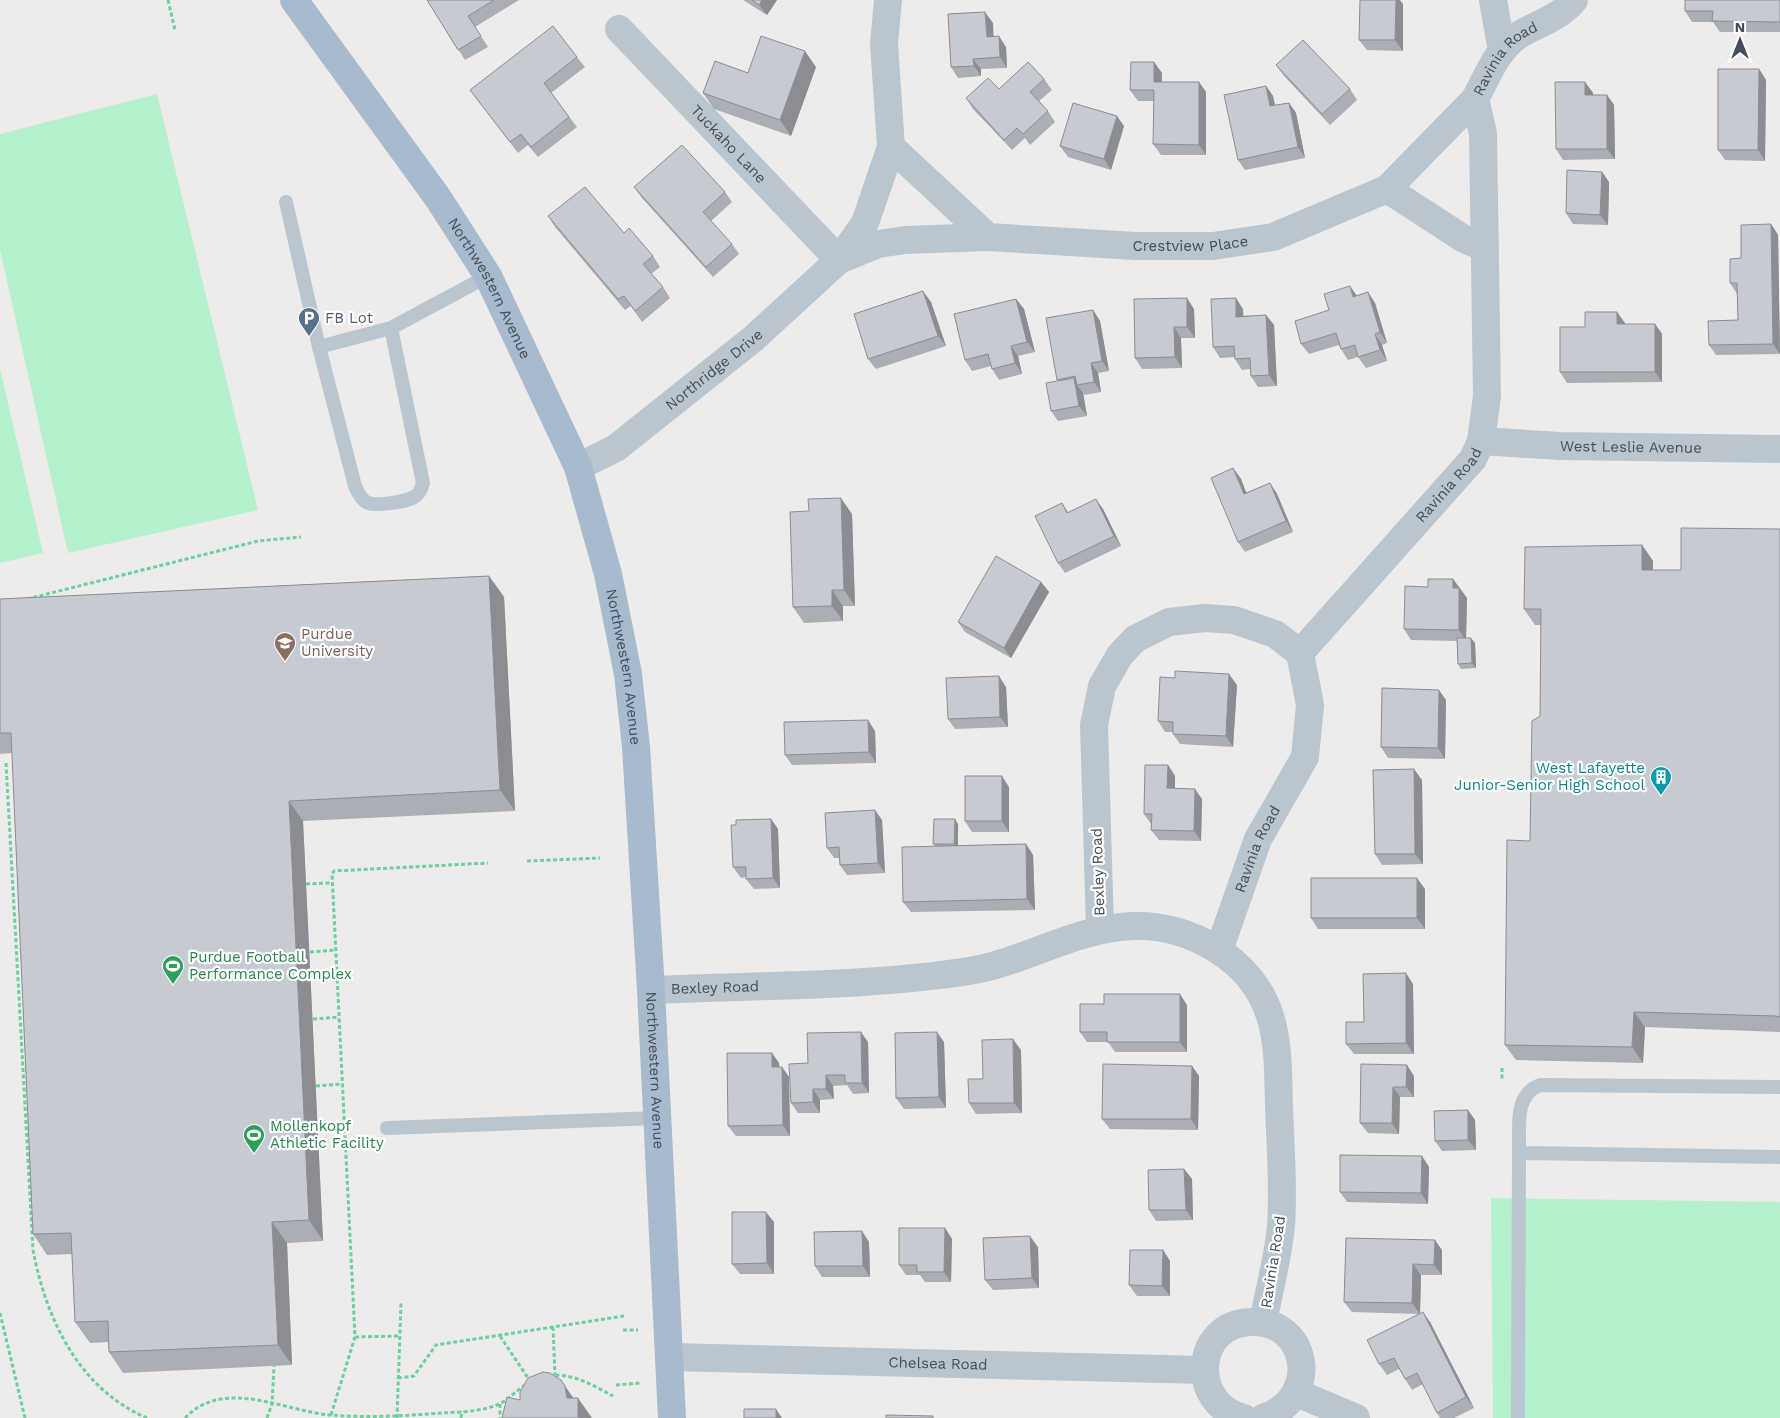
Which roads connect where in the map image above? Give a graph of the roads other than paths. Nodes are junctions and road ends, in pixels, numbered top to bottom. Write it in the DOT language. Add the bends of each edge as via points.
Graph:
graph roads {
  1 [pos="294,0"];
  2 [pos="888,0"];
  3 [pos="1492,0"];
  4 [pos="1574,0"];
  5 [pos="619,29"];
  6 [pos="1502,51"];
  7 [pos="1475,99"];
  8 [pos="891,147"];
  9 [pos="1387,189"];
  10 [pos="286,202"];
  11 [pos="988,236"];
  12 [pos="1485,248"];
  13 [pos="839,260"];
  14 [pos="488,276"];
  15 [pos="391,328"];
  16 [pos="319,347"];
  17 [pos="1482,441"];
  18 [pos="1780,449"];
  19 [pos="578,467"];
  20 [pos="1300,653"];
  21 [pos="1100,929"];
  22 [pos="1219,950"];
  23 [pos="651,990"];
  24 [pos="1780,1087"];
  25 [pos="657,1118"];
  26 [pos="387,1128"];
  27 [pos="1519,1153"];
  28 [pos="1780,1157"];
  29 [pos="1264,1322"];
  30 [pos="670,1357"];
  31 [pos="1204,1370"];
  32 [pos="1297,1393"];
  33 [pos="1225,1414"];
  34 [pos="672,1418"];
  35 [pos="1263,1418"];
  36 [pos="1356,1418"];
  37 [pos="1518,1418"];
  1 -- 14 [label="main road, Northwestern Avenue" via="438,198"];
  2 -- 8 [label="street, Northridge Drive" via="884,44"];
  3 -- 6 [label="street"];
  4 -- 6 [label="street, Ravinia Road" via="1548,20 1518,36"];
  5 -- 13 [label="street, Tuckaho Lane"];
  6 -- 7 [label="street, Ravinia Road"];
  7 -- 9 [label="street, Crestview Place"];
  7 -- 12 [label="street, Ravinia Road" via="1484,133"];
  8 -- 11 [label="street"];
  8 -- 13 [label="street, Northridge Drive" via="865,223"];
  9 -- 11 [label="street, Crestview Place" via="1273,236 1213,246 1134,246"];
  9 -- 12 [label="street" via="1464,239"];
  10 -- 16 [label="lane"];
  11 -- 13 [label="street, Northridge Drive" via="878,244"];
  12 -- 17 [label="street, Ravinia Road" via="1487,396"];
  13 -- 19 [label="street, Northridge Drive" via="738,351 616,448"];
  14 -- 15 [label="lane"];
  14 -- 19 [label="main road, Northwestern Avenue"];
  15 -- 16 [label="lane"];
  15 -- 16 [label="lane" via="422,472 421,492 412,498 374,505 359,496"];
  17 -- 18 [label="street, West Leslie Avenue" via="1560,446"];
  17 -- 20 [label="street, Ravinia Road" via="1472,459"];
  19 -- 23 [label="main road, Northwestern Avenue" via="608,574 628,674 636,747"];
  20 -- 21 [label="street, Bexley Road" via="1275,634 1234,620 1206,618 1169,622 1135,639 1120,655 1102,686 1094,725"];
  20 -- 22 [label="street, Ravinia Road" via="1310,705 1305,757 1258,839"];
  21 -- 22 [label="street, Ravinia Road" via="1136,926 1175,930"];
  21 -- 23 [label="street, Bexley Road" via="986,968 953,973 898,980"];
  22 -- 29 [label="street, Ravinia Road" via="1252,979 1270,1016 1277,1060 1281,1230"];
  23 -- 25 [label="main road, Northwestern Avenue"];
  24 -- 27 [label="lane" via="1540,1085 1530,1089 1522,1102"];
  25 -- 26 [label="lane"];
  25 -- 30 [label="main road, Northwestern Avenue"];
  27 -- 28 [label="lane"];
  27 -- 37 [label="lane"];
  29 -- 31 [label="street" via="1235,1325 1223,1332 1213,1342"];
  29 -- 32 [label="street" via="1289,1337 1298,1350 1302,1372"];
  30 -- 31 [label="street, Chelsea Road"];
  30 -- 34 [label="main road, Northwestern Avenue"];
  31 -- 33 [label="street" via="1212,1397"];
  32 -- 35 [label="street" via="1276,1414"];
  32 -- 36 [label="street"];
}
